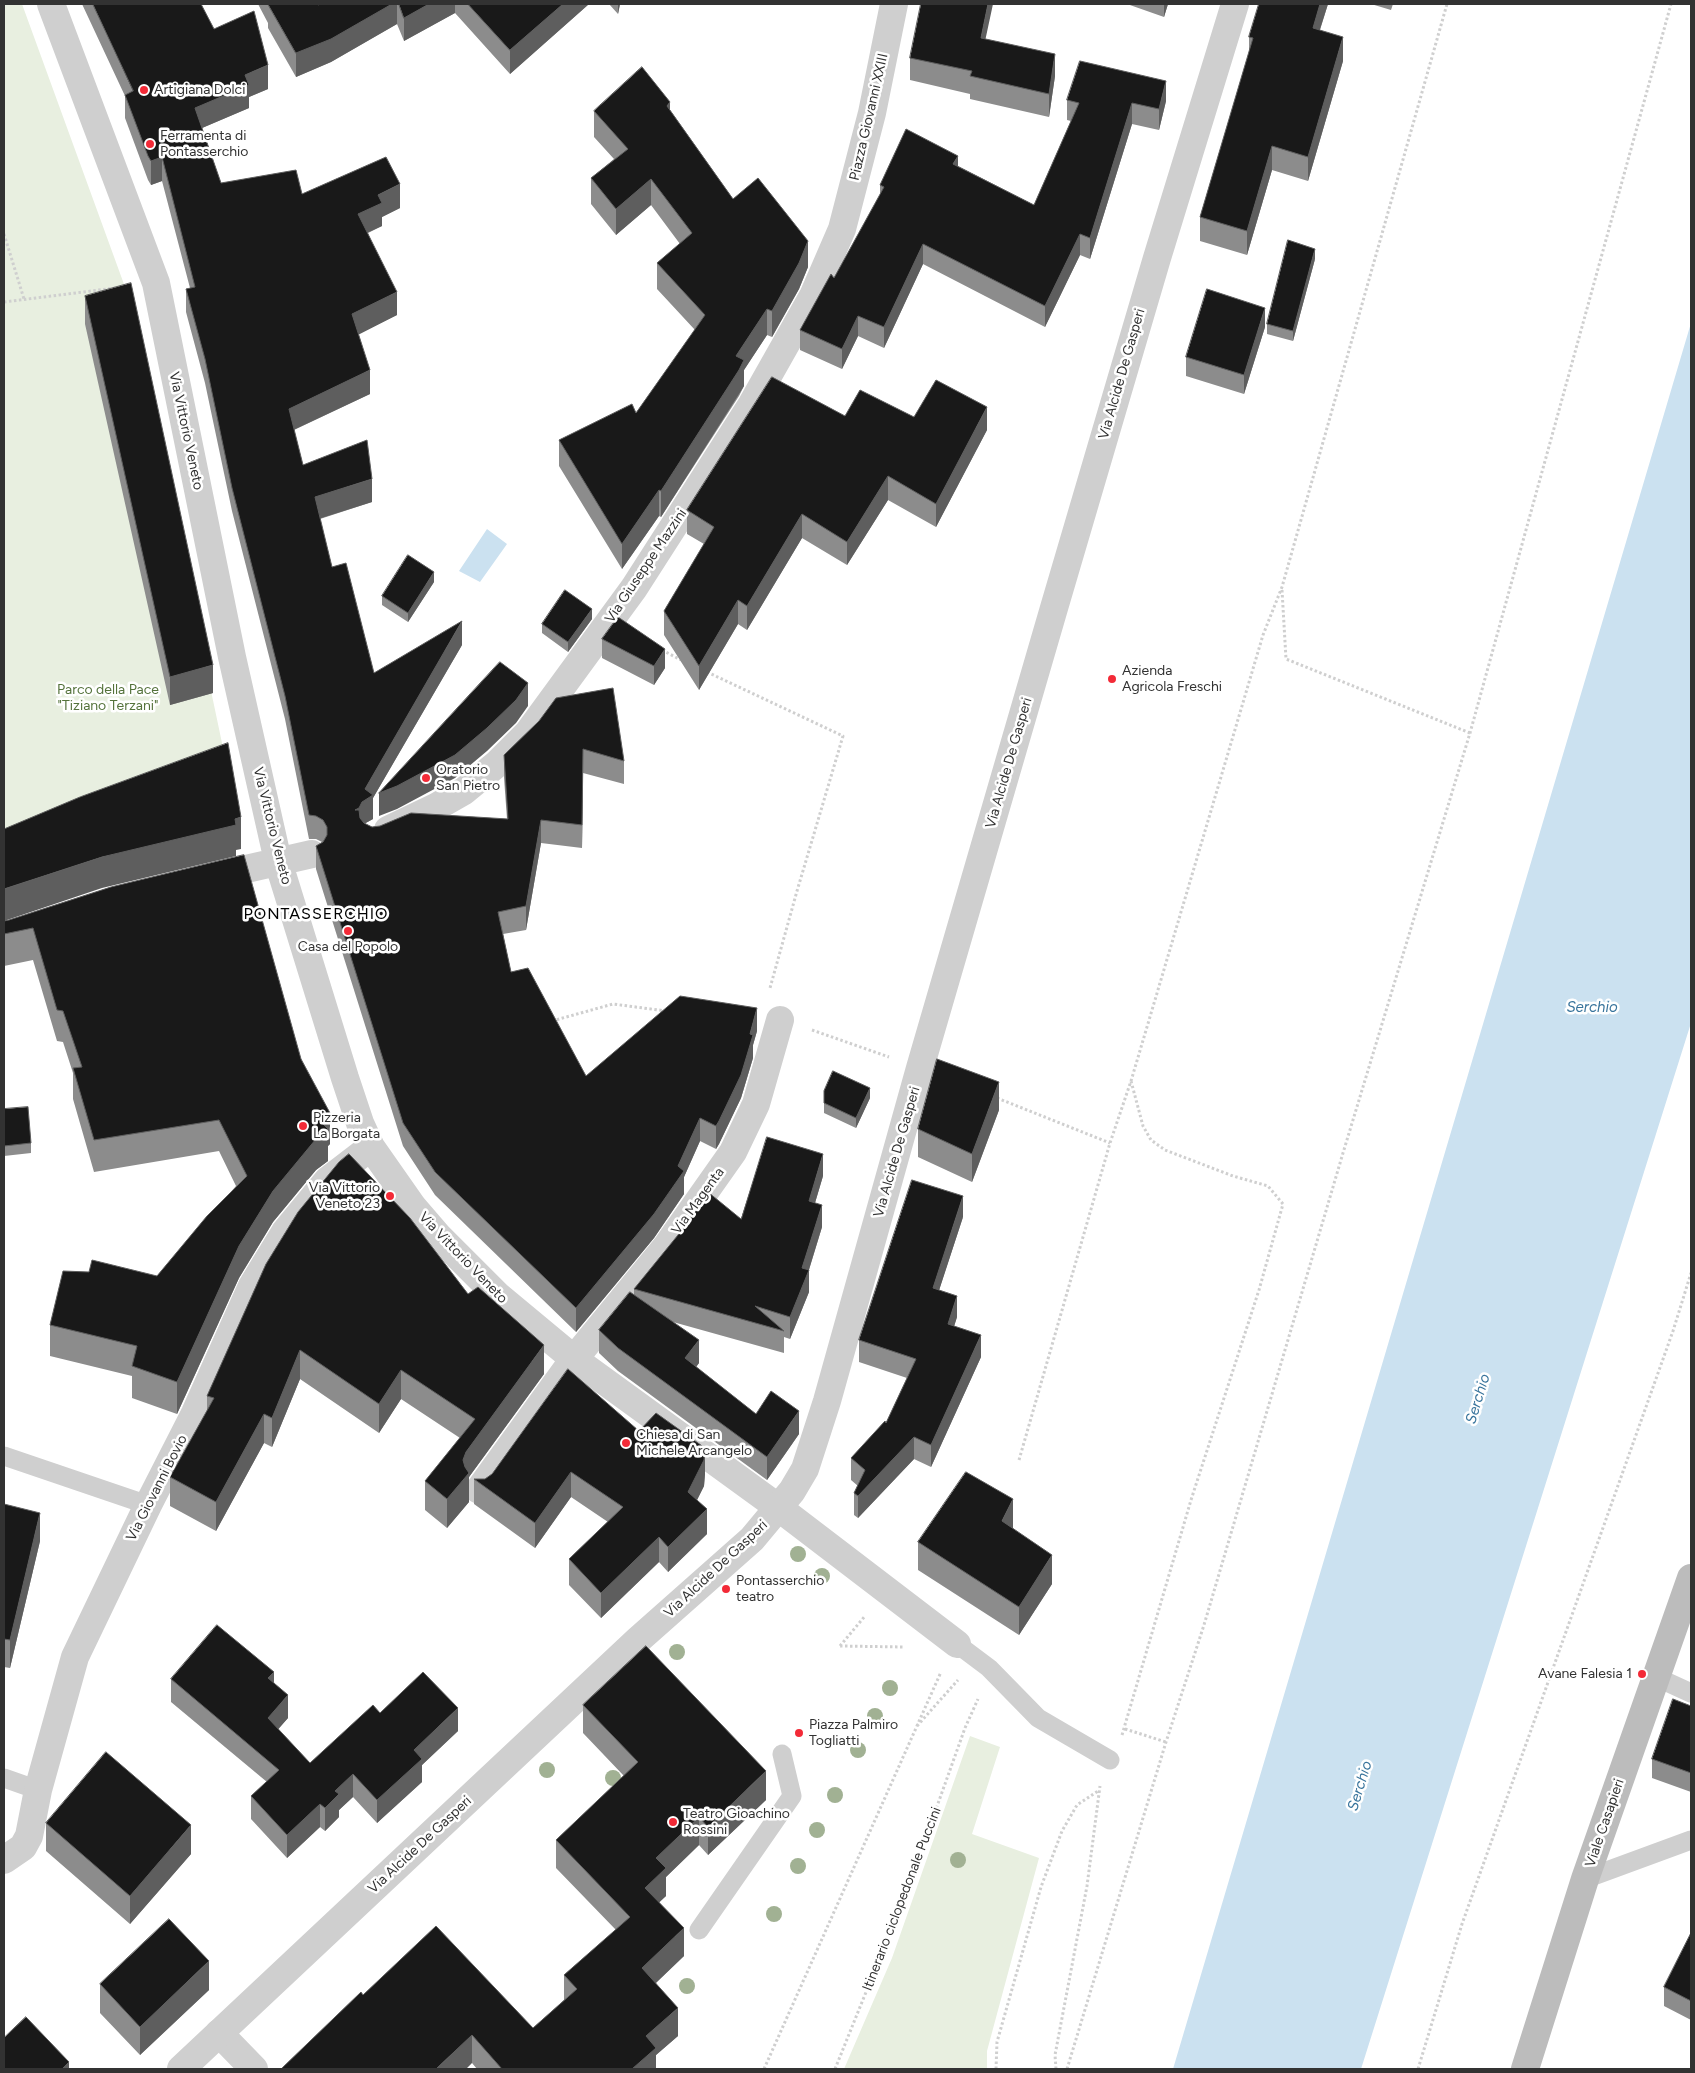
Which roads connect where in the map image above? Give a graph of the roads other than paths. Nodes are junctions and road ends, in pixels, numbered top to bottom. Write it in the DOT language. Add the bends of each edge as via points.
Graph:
graph roads {
  1 [pos="51,4"];
  2 [pos="894,4"];
  3 [pos="1235,4"];
  4 [pos="842,230"];
  5 [pos="374,835"];
  6 [pos="312,854"];
  7 [pos="278,861"];
  8 [pos="184,884"];
  9 [pos="780,1020"];
  10 [pos="371,1147"];
  11 [pos="574,1359"];
  12 [pos="4,1456"];
  13 [pos="479,1490"];
  14 [pos="148,1505"];
  15 [pos="778,1508"];
  16 [pos="1691,1578"];
  17 [pos="960,1655"];
  18 [pos="1656,1677"];
  19 [pos="1691,1693"];
  20 [pos="782,1754"];
  21 [pos="1110,1760"];
  22 [pos="4,1778"];
  23 [pos="38,1790"];
  24 [pos="1691,1840"];
  25 [pos="4,1860"];
  26 [pos="1585,1879"];
  27 [pos="700,1930"];
  28 [pos="219,2033"];
  29 [pos="181,2069"];
  30 [pos="254,2069"];
  31 [pos="1525,2069"];
  1 -- 7 [label="street, Via Vittorio Veneto" via="156,283 232,657"];
  2 -- 4 [label="street, Piazza Giovanni XXIII" via="872,113"];
  3 -- 15 [label="street, Via Alcide De Gasperi" via="1156,258 920,1068 827,1401 805,1469"];
  4 -- 5 [label="street, Via Giuseppe Mazzini" via="812,296 752,404 634,588 528,733 464,791"];
  6 -- 7 [label="street"];
  7 -- 8 [label="street"];
  7 -- 10 [label="street, Via Vittorio Veneto" via="345,1078"];
  9 -- 11 [label="street, Via Magenta" via="756,1104 733,1152 666,1246"];
  10 -- 11 [label="street, Via Vittorio Veneto" via="413,1207 438,1236 497,1295"];
  10 -- 14 [label="street, Via Giovanni Bovio" via="328,1180 285,1232 252,1286 195,1413"];
  11 -- 13 [label="street, Via Magenta"];
  11 -- 15 [label="street, Via Vittorio Veneto"];
  12 -- 14 [label="lane"];
  14 -- 23 [label="street, Via Giovanni Bovio" via="75,1657"];
  15 -- 17 [label="street, Via Vittorio Veneto"];
  15 -- 28 [label="street, Via Alcide De Gasperi" via="752,1540 638,1640"];
  16 -- 18 [label="main road, Viale Casapieri"];
  17 -- 21 [label="lane" via="990,1668 1038,1718"];
  18 -- 19 [label="lane"];
  18 -- 26 [label="main road, Viale Casapieri"];
  20 -- 27 [label="lane" via="792,1796"];
  22 -- 23 [label="lane"];
  23 -- 25 [label="street, Via Giovanni Bovio" via="28,1836 23,1846"];
  24 -- 26 [label="lane"];
  26 -- 31 [label="main road, Viale Casapieri"];
  28 -- 29 [label="street, Via Alcide De Gasperi"];
  28 -- 30 [label="street"];
}
